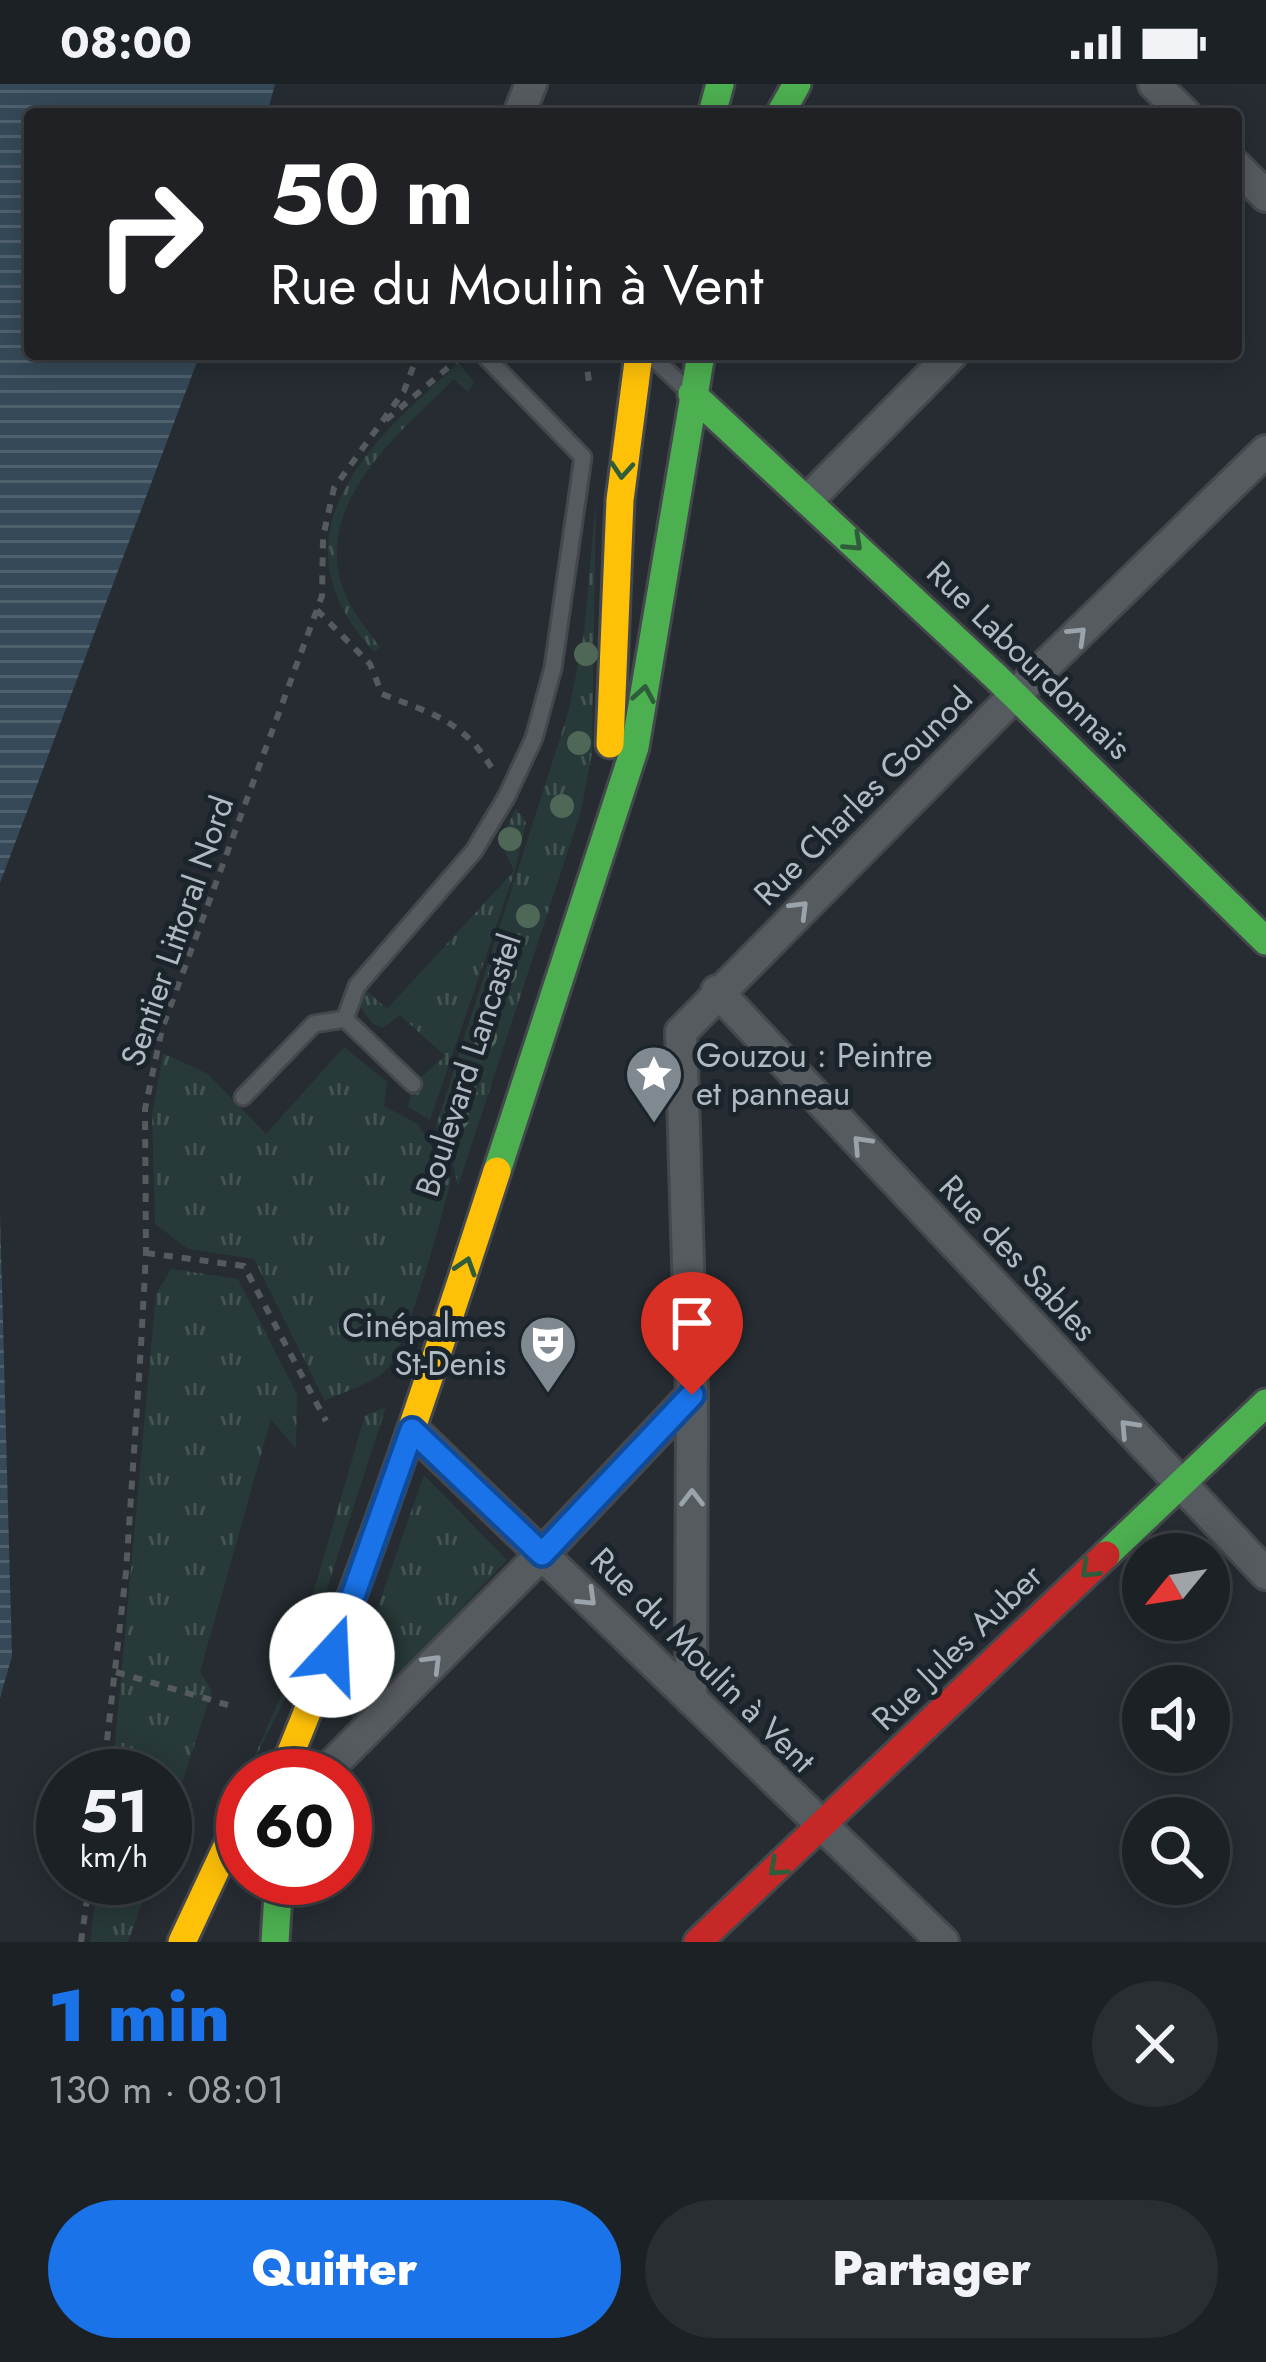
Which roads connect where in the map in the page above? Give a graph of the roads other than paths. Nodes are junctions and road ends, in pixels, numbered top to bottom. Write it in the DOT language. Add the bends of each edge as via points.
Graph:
graph roads {
  1 [pos="1154,84"];
  2 [pos="1179,108"];
  3 [pos="1242,172"];
  4 [pos="1266,196"];
  5 [pos="490,360"];
  6 [pos="638,360"];
  7 [pos="656,360"];
  8 [pos="679,360"];
  9 [pos="700,360"];
  10 [pos="946,360"];
  11 [pos="692,394"];
  12 [pos="738,434"];
  13 [pos="686,442"];
  14 [pos="1266,451"];
  15 [pos="808,500"];
  16 [pos="1015,695"];
  17 [pos="1266,941"];
  18 [pos="717,991"];
  19 [pos="345,1019"];
  20 [pos="413,1084"];
  21 [pos="243,1097"];
  22 [pos="692,1395"];
  23 [pos="1266,1403"];
  24 [pos="412,1430"];
  25 [pos="1180,1483"];
  26 [pos="542,1554"];
  27 [pos="1266,1574"];
  28 [pos="332,1655"];
  29 [pos="691,1699"];
  30 [pos="271,1749"];
  31 [pos="292,1749"];
  32 [pos="314,1749"];
  33 [pos="348,1749"];
  34 [pos="821,1827"];
  35 [pos="216,1870"];
  36 [pos="224,1905"];
  37 [pos="277,1905"];
  38 [pos="182,1942"];
  39 [pos="206,1942"];
  40 [pos="275,1942"];
  41 [pos="698,1942"];
  42 [pos="943,1942"];
  1 -- 2 [label="street"];
  3 -- 4 [label="street"];
  5 -- 19 [label="lane" via="583,457 553,668 507,796 474,851 356,986"];
  6 -- 30 [label="main road, Boulevard Lancastel, one-way" via="615,557 610,754 307,1671"];
  7 -- 11 [label="lane"];
  8 -- 11 [label="main road"];
  9 -- 11 [label="main road, Boulevard Lancastel"];
  10 -- 15 [label="street"];
  11 -- 12 [label="main road, Rue Labourdonnais"];
  11 -- 13 [label="main road, Boulevard Lancastel"];
  12 -- 13 [label="main road"];
  12 -- 15 [label="main road, Rue Labourdonnais"];
  24 -- 13 [label="main road, Boulevard Lancastel, one-way" via="634,747"];
  16 -- 14 [label="street, Rue Charles Gounod, one-way"];
  15 -- 16 [label="main road, Rue Labourdonnais, one-way"];
  16 -- 17 [label="main road, Rue Labourdonnais"];
  18 -- 16 [label="street, Rue Charles Gounod, one-way"];
  18 -- 22 [label="street, Rue Charles Gounod" via="681,1032"];
  25 -- 18 [label="street, Rue des Sables, one-way"];
  19 -- 20 [label="lane"];
  19 -- 21 [label="lane" via="314,1024"];
  22 -- 26 [label="street"];
  29 -- 22 [label="street, Rue Charles Gounod, one-way"];
  23 -- 25 [label="main road, Rue Jules Auber"];
  24 -- 26 [label="street, Rue du Moulin à Vent"];
  24 -- 28 [label="main road, Boulevard Lancastel"];
  25 -- 27 [label="street, Rue des Sables"];
  25 -- 34 [label="main road, Rue Jules Auber, one-way"];
  26 -- 29 [label="street, Rue du Moulin à Vent, one-way"];
  33 -- 26 [label="street, one-way"];
  28 -- 31 [label="main road"];
  28 -- 32 [label="main road"];
  29 -- 34 [label="street, Rue du Moulin à Vent"];
  34 -- 41 [label="main road, Rue Jules Auber, one-way"];
  34 -- 42 [label="street, Rue du Moulin à Vent"];
  35 -- 38 [label="main road"];
  36 -- 39 [label="main road"];
  37 -- 40 [label="main road"];
}
